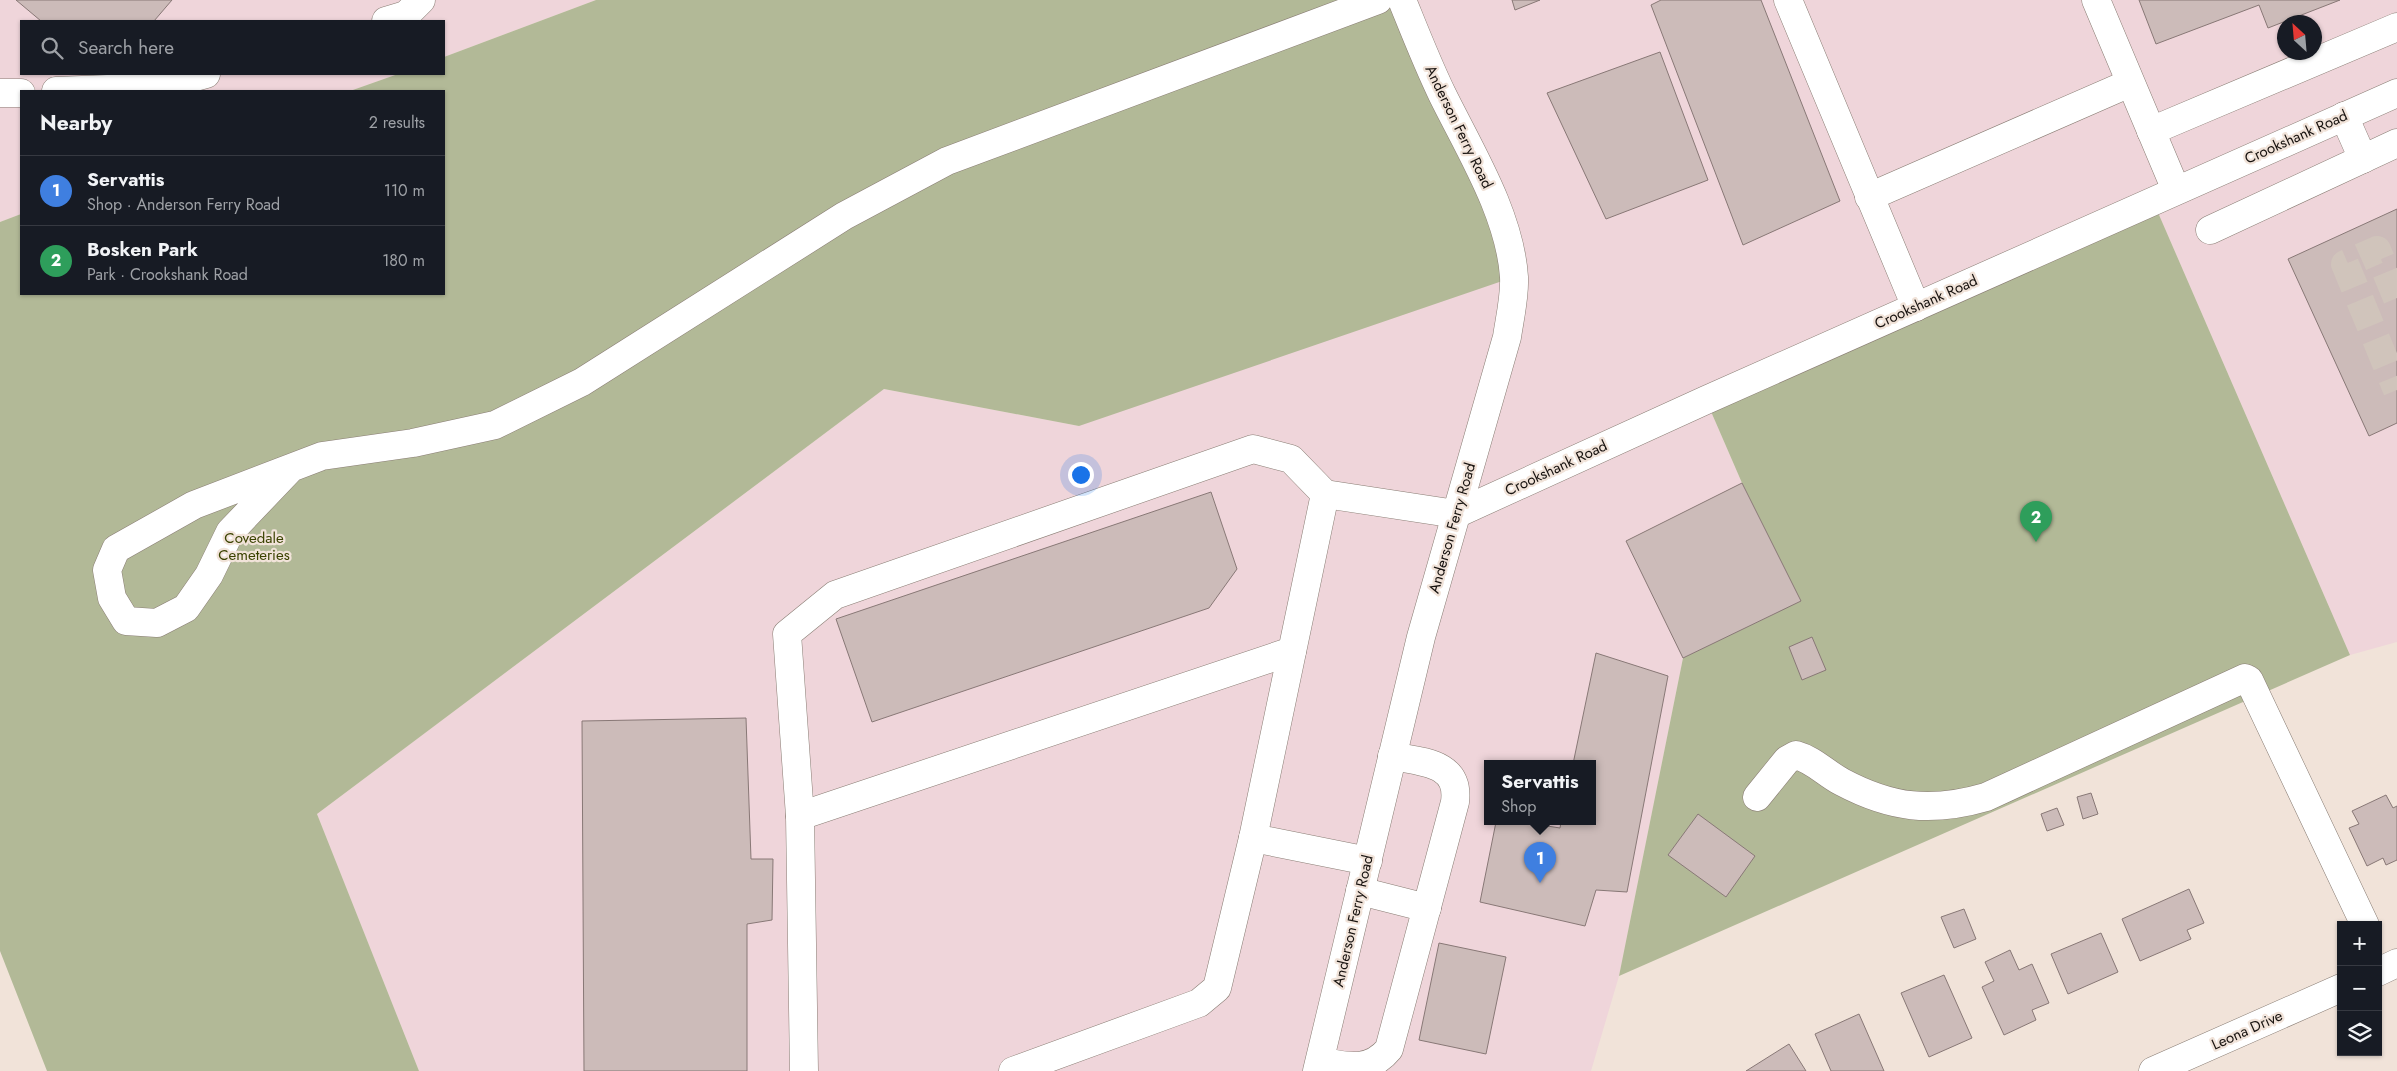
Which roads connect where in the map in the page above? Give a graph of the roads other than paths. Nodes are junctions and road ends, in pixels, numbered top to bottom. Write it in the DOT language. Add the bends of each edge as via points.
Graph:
graph roads {
  1 [pos="421,0"];
  2 [pos="1378,0"];
  3 [pos="1402,0"];
  4 [pos="1788,0"];
  5 [pos="2096,0"];
  6 [pos="389,20"];
  7 [pos="2397,27"];
  8 [pos="202,75"];
  9 [pos="2130,83"];
  10 [pos="82,90"];
  11 [pos="0,93"];
  12 [pos="20,93"];
  13 [pos="2397,93"];
  14 [pos="2344,116"];
  15 [pos="2151,131"];
  16 [pos="2397,143"];
  17 [pos="2363,159"];
  18 [pos="2176,190"];
  19 [pos="1869,197"];
  20 [pos="2210,230"];
  21 [pos="1916,307"];
  22 [pos="290,469"];
  23 [pos="1325,494"];
  24 [pos="1456,514"];
  25 [pos="1292,650"];
  26 [pos="1392,756"];
  27 [pos="1756,797"];
  28 [pos="800,816"];
  29 [pos="1253,838"];
  30 [pos="1368,861"];
  31 [pos="1360,891"];
  32 [pos="1427,908"];
  33 [pos="2363,921"];
  34 [pos="2337,990"];
  35 [pos="1319,1066"];
  36 [pos="804,1071"];
  37 [pos="1013,1071"];
  38 [pos="2153,1071"];
  1 -- 6 [label="street" via="406,15"];
  2 -- 22 [label="street" via="947,161 844,216 582,382 495,425 413,443 322,456"];
  3 -- 24 [label="street, Anderson Ferry Road" via="1431,72 1493,197 1508,242 1514,277 1507,337"];
  4 -- 19 [label="street"];
  5 -- 9 [label="street"];
  7 -- 15 [label="street"];
  8 -- 10 [label="street" via="160,87"];
  9 -- 15 [label="street"];
  9 -- 19 [label="street"];
  11 -- 12 [label="street"];
  13 -- 14 [label="street, Crookshank Road"];
  14 -- 17 [label="street"];
  14 -- 18 [label="street, Crookshank Road"];
  15 -- 18 [label="street"];
  16 -- 17 [label="street"];
  17 -- 20 [label="street"];
  18 -- 21 [label="street, Crookshank Road"];
  19 -- 21 [label="street"];
  21 -- 24 [label="street, Crookshank Road"];
  22 -- 22 [label="street" via="194,505 116,549 107,570 112,598 126,621 157,622 186,608 209,576 230,532"];
  23 -- 24 [label="street"];
  23 -- 25 [label="street"];
  23 -- 28 [label="street" via="1291,459 1253,449 835,594 788,634"];
  24 -- 26 [label="street, Anderson Ferry Road"];
  25 -- 28 [label="street"];
  25 -- 29 [label="street"];
  26 -- 30 [label="street, Anderson Ferry Road"];
  26 -- 32 [label="street" via="1429,763 1445,770 1454,780 1456,789"];
  27 -- 33 [label="street" via="1787,760 1796,755 1808,758 1839,780 1888,802 1914,806 1986,798 2245,678 2249,680"];
  28 -- 36 [label="street"];
  29 -- 30 [label="street"];
  29 -- 37 [label="street" via="1217,988 1198,1003"];
  30 -- 31 [label="street, Anderson Ferry Road"];
  31 -- 32 [label="street"];
  31 -- 35 [label="street, Anderson Ferry Road"];
  32 -- 35 [label="street" via="1389,1049 1382,1061 1371,1070 1360,1071"];
  34 -- 38 [label="street, Leona Drive"];
}
